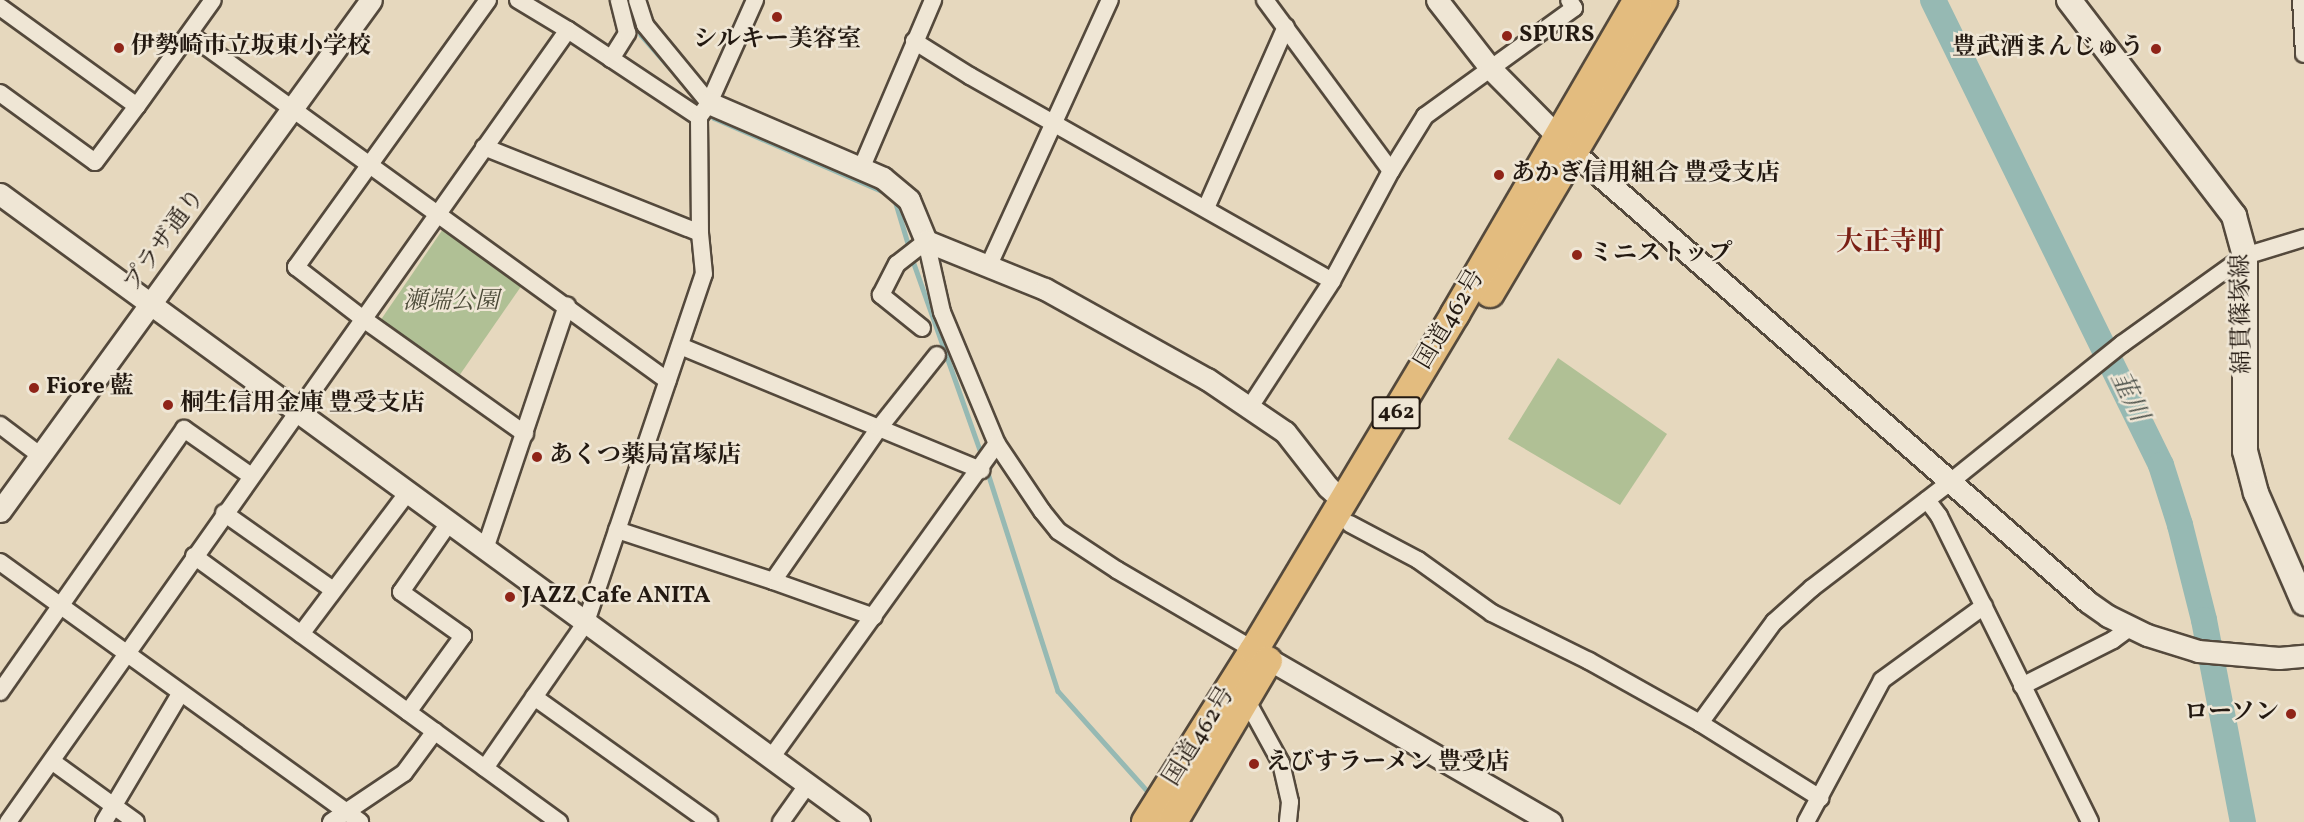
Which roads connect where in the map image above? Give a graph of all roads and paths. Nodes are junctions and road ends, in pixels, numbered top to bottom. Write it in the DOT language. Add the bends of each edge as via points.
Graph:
graph roads {
  1 [pos="213,0"];
  2 [pos="371,0"];
  3 [pos="488,0"];
  4 [pos="518,0"];
  5 [pos="619,0"];
  6 [pos="637,0"];
  7 [pos="755,0"];
  8 [pos="933,0"];
  9 [pos="1110,0"];
  10 [pos="1266,0"];
  11 [pos="1437,0"];
  12 [pos="1569,0"];
  13 [pos="1638,0"];
  14 [pos="1663,0"];
  15 [pos="2069,0"];
  16 [pos="2301,0"];
  17 [pos="0,7"];
  18 [pos="1286,27"];
  19 [pos="568,30"];
  20 [pos="189,34"];
  21 [pos="914,42"];
  22 [pos="2304,54"];
  23 [pos="611,59"];
  24 [pos="1491,69"];
  25 [pos="0,93"];
  26 [pos="137,106"];
  27 [pos="292,109"];
  28 [pos="704,110"];
  29 [pos="1053,123"];
  30 [pos="1566,144"];
  31 [pos="484,147"];
  32 [pos="369,166"];
  33 [pos="861,169"];
  34 [pos="1391,171"];
  35 [pos="0,194"];
  36 [pos="1206,207"];
  37 [pos="436,214"];
  38 [pos="700,233"];
  39 [pos="2304,238"];
  40 [pos="926,241"];
  41 [pos="2245,256"];
  42 [pos="989,265"];
  43 [pos="1332,281"];
  44 [pos="150,304"];
  45 [pos="567,305"];
  46 [pos="362,318"];
  47 [pos="922,328"];
  48 [pos="680,346"];
  49 [pos="937,355"];
  50 [pos="668,381"];
  51 [pos="1250,407"];
  52 [pos="296,411"];
  53 [pos="0,425"];
  54 [pos="879,428"];
  55 [pos="525,434"];
  56 [pos="997,444"];
  57 [pos="41,456"];
  58 [pos="981,470"];
  59 [pos="251,476"];
  60 [pos="1949,483"];
  61 [pos="408,492"];
  62 [pos="1927,500"];
  63 [pos="0,511"];
  64 [pos="225,513"];
  65 [pos="1346,513"];
  66 [pos="449,523"];
  67 [pos="617,530"];
  68 [pos="485,549"];
  69 [pos="194,556"];
  70 [pos="0,562"];
  71 [pos="773,581"];
  72 [pos="333,590"];
  73 [pos="2304,603"];
  74 [pos="1983,606"];
  75 [pos="60,607"];
  76 [pos="874,617"];
  77 [pos="586,622"];
  78 [pos="2131,627"];
  79 [pos="301,634"];
  80 [pos="124,654"];
  81 [pos="1262,655"];
  82 [pos="2304,656"];
  83 [pos="2022,686"];
  84 [pos="0,692"];
  85 [pos="180,694"];
  86 [pos="534,697"];
  87 [pos="1247,700"];
  88 [pos="408,712"];
  89 [pos="1700,723"];
  90 [pos="435,731"];
  91 [pos="771,758"];
  92 [pos="52,762"];
  93 [pos="485,768"];
  94 [pos="808,784"];
  95 [pos="1820,798"];
  96 [pos="113,806"];
  97 [pos="345,811"];
  98 [pos="8,822"];
  99 [pos="104,822"];
  100 [pos="136,822"];
  101 [pos="331,822"];
  102 [pos="360,822"];
  103 [pos="558,822"];
  104 [pos="709,822"];
  105 [pos="781,822"];
  106 [pos="859,822"];
  107 [pos="1146,822"];
  108 [pos="1173,822"];
  109 [pos="1288,822"];
  110 [pos="1551,822"];
  111 [pos="1806,822"];
  112 [pos="2090,822"];
  1 -- 20 [label="street"];
  2 -- 27 [label="street, プラザ通り"];
  3 -- 32 [label="street"];
  4 -- 19 [label="street"];
  5 -- 23 [label="street" via="627,33"];
  6 -- 28 [label="street" via="645,25"];
  7 -- 28 [label="street"];
  8 -- 21 [label="street"];
  9 -- 29 [label="street"];
  10 -- 18 [label="street"];
  11 -- 24 [label="street"];
  12 -- 24 [label="street" via="1574,8"];
  13 -- 30 [label="highway, 国道462号 / 462"];
  14 -- 30 [label="highway, 国道462号 / 462"];
  15 -- 41 [label="main road, 綿貫篠塚線" via="2234,216"];
  16 -- 22 [label="street"];
  17 -- 26 [label="street"];
  18 -- 34 [label="street"];
  18 -- 36 [label="street"];
  19 -- 23 [label="street"];
  19 -- 31 [label="street"];
  20 -- 26 [label="street"];
  20 -- 27 [label="street"];
  21 -- 29 [label="street"];
  21 -- 33 [label="street"];
  23 -- 28 [label="street"];
  24 -- 30 [label="street"];
  24 -- 34 [label="street" via="1425,116"];
  25 -- 26 [label="street" via="95,162"];
  27 -- 32 [label="street"];
  27 -- 44 [label="street, プラザ通り"];
  28 -- 33 [label="street"];
  28 -- 38 [label="street"];
  29 -- 36 [label="street"];
  29 -- 42 [label="street"];
  30 -- 60 [label="street"];
  30 -- 65 [label="highway, 国道462号 / 462"];
  31 -- 37 [label="street"];
  31 -- 38 [label="street"];
  32 -- 37 [label="street"];
  32 -- 46 [label="street" via="296,267"];
  33 -- 40 [label="street" via="883,178 909,200"];
  34 -- 43 [label="street"];
  35 -- 44 [label="street"];
  36 -- 43 [label="street"];
  37 -- 45 [label="street"];
  37 -- 46 [label="street"];
  38 -- 48 [label="street" via="704,274"];
  39 -- 41 [label="street"];
  40 -- 42 [label="street"];
  40 -- 47 [label="street" via="897,264 880,295"];
  40 -- 56 [label="street" via="942,312"];
  41 -- 60 [label="street" via="2096,363"];
  41 -- 73 [label="main road, 綿貫篠塚線" via="2245,451 2256,493"];
  42 -- 51 [label="street" via="1045,289 1182,364"];
  43 -- 51 [label="street"];
  44 -- 52 [label="street"];
  44 -- 57 [label="street, プラザ通り"];
  45 -- 50 [label="street"];
  45 -- 55 [label="street"];
  46 -- 52 [label="street"];
  46 -- 55 [label="street"];
  48 -- 50 [label="street"];
  48 -- 54 [label="street"];
  49 -- 54 [label="street"];
  50 -- 67 [label="street"];
  51 -- 65 [label="street" via="1285,432"];
  52 -- 59 [label="street"];
  52 -- 61 [label="street"];
  53 -- 57 [label="street"];
  54 -- 58 [label="street"];
  54 -- 71 [label="street"];
  55 -- 68 [label="street"];
  56 -- 58 [label="street"];
  56 -- 81 [label="street" via="1058,531"];
  57 -- 63 [label="street, プラザ通り"];
  58 -- 76 [label="street"];
  59 -- 64 [label="street"];
  59 -- 75 [label="street" via="184,429"];
  60 -- 62 [label="street"];
  60 -- 78 [label="street" via="2066,585"];
  61 -- 66 [label="street"];
  61 -- 72 [label="street"];
  62 -- 74 [label="street" via="1939,516"];
  62 -- 89 [label="street" via="1774,622"];
  64 -- 69 [label="street"];
  64 -- 72 [label="street"];
  65 -- 81 [label="highway, 国道462号 / 462"];
  65 -- 89 [label="street" via="1492,613"];
  66 -- 68 [label="street"];
  66 -- 88 [label="street" via="401,592 463,636"];
  67 -- 71 [label="street"];
  67 -- 77 [label="street"];
  68 -- 77 [label="street"];
  69 -- 79 [label="street"];
  69 -- 80 [label="street"];
  70 -- 75 [label="street"];
  71 -- 76 [label="street"];
  72 -- 79 [label="street"];
  74 -- 83 [label="street"];
  74 -- 95 [label="street" via="1882,680"];
  75 -- 80 [label="street"];
  75 -- 84 [label="street"];
  76 -- 91 [label="street"];
  77 -- 86 [label="street"];
  77 -- 91 [label="street"];
  78 -- 82 [label="street" via="2198,651 2278,658"];
  78 -- 83 [label="street"];
  79 -- 88 [label="street"];
  80 -- 85 [label="street"];
  80 -- 92 [label="street"];
  81 -- 87 [label="highway, 国道462号 / 462"];
  81 -- 107 [label="highway, 国道462号 / 462"];
  81 -- 110 [label="street"];
  83 -- 112 [label="street"];
  85 -- 96 [label="street"];
  85 -- 97 [label="street"];
  86 -- 93 [label="street"];
  86 -- 104 [label="street"];
  87 -- 108 [label="highway, 国道462号 / 462"];
  87 -- 109 [label="street" via="1281,763 1290,802"];
  88 -- 90 [label="street"];
  89 -- 95 [label="street"];
  90 -- 93 [label="street"];
  90 -- 97 [label="street" via="404,773"];
  91 -- 94 [label="street"];
  92 -- 96 [label="street"];
  92 -- 98 [label="street"];
  93 -- 103 [label="street"];
  94 -- 105 [label="street"];
  94 -- 106 [label="street"];
  95 -- 111 [label="street"];
  96 -- 99 [label="street"];
  96 -- 100 [label="street"];
  97 -- 101 [label="street"];
  97 -- 102 [label="street"];
}
